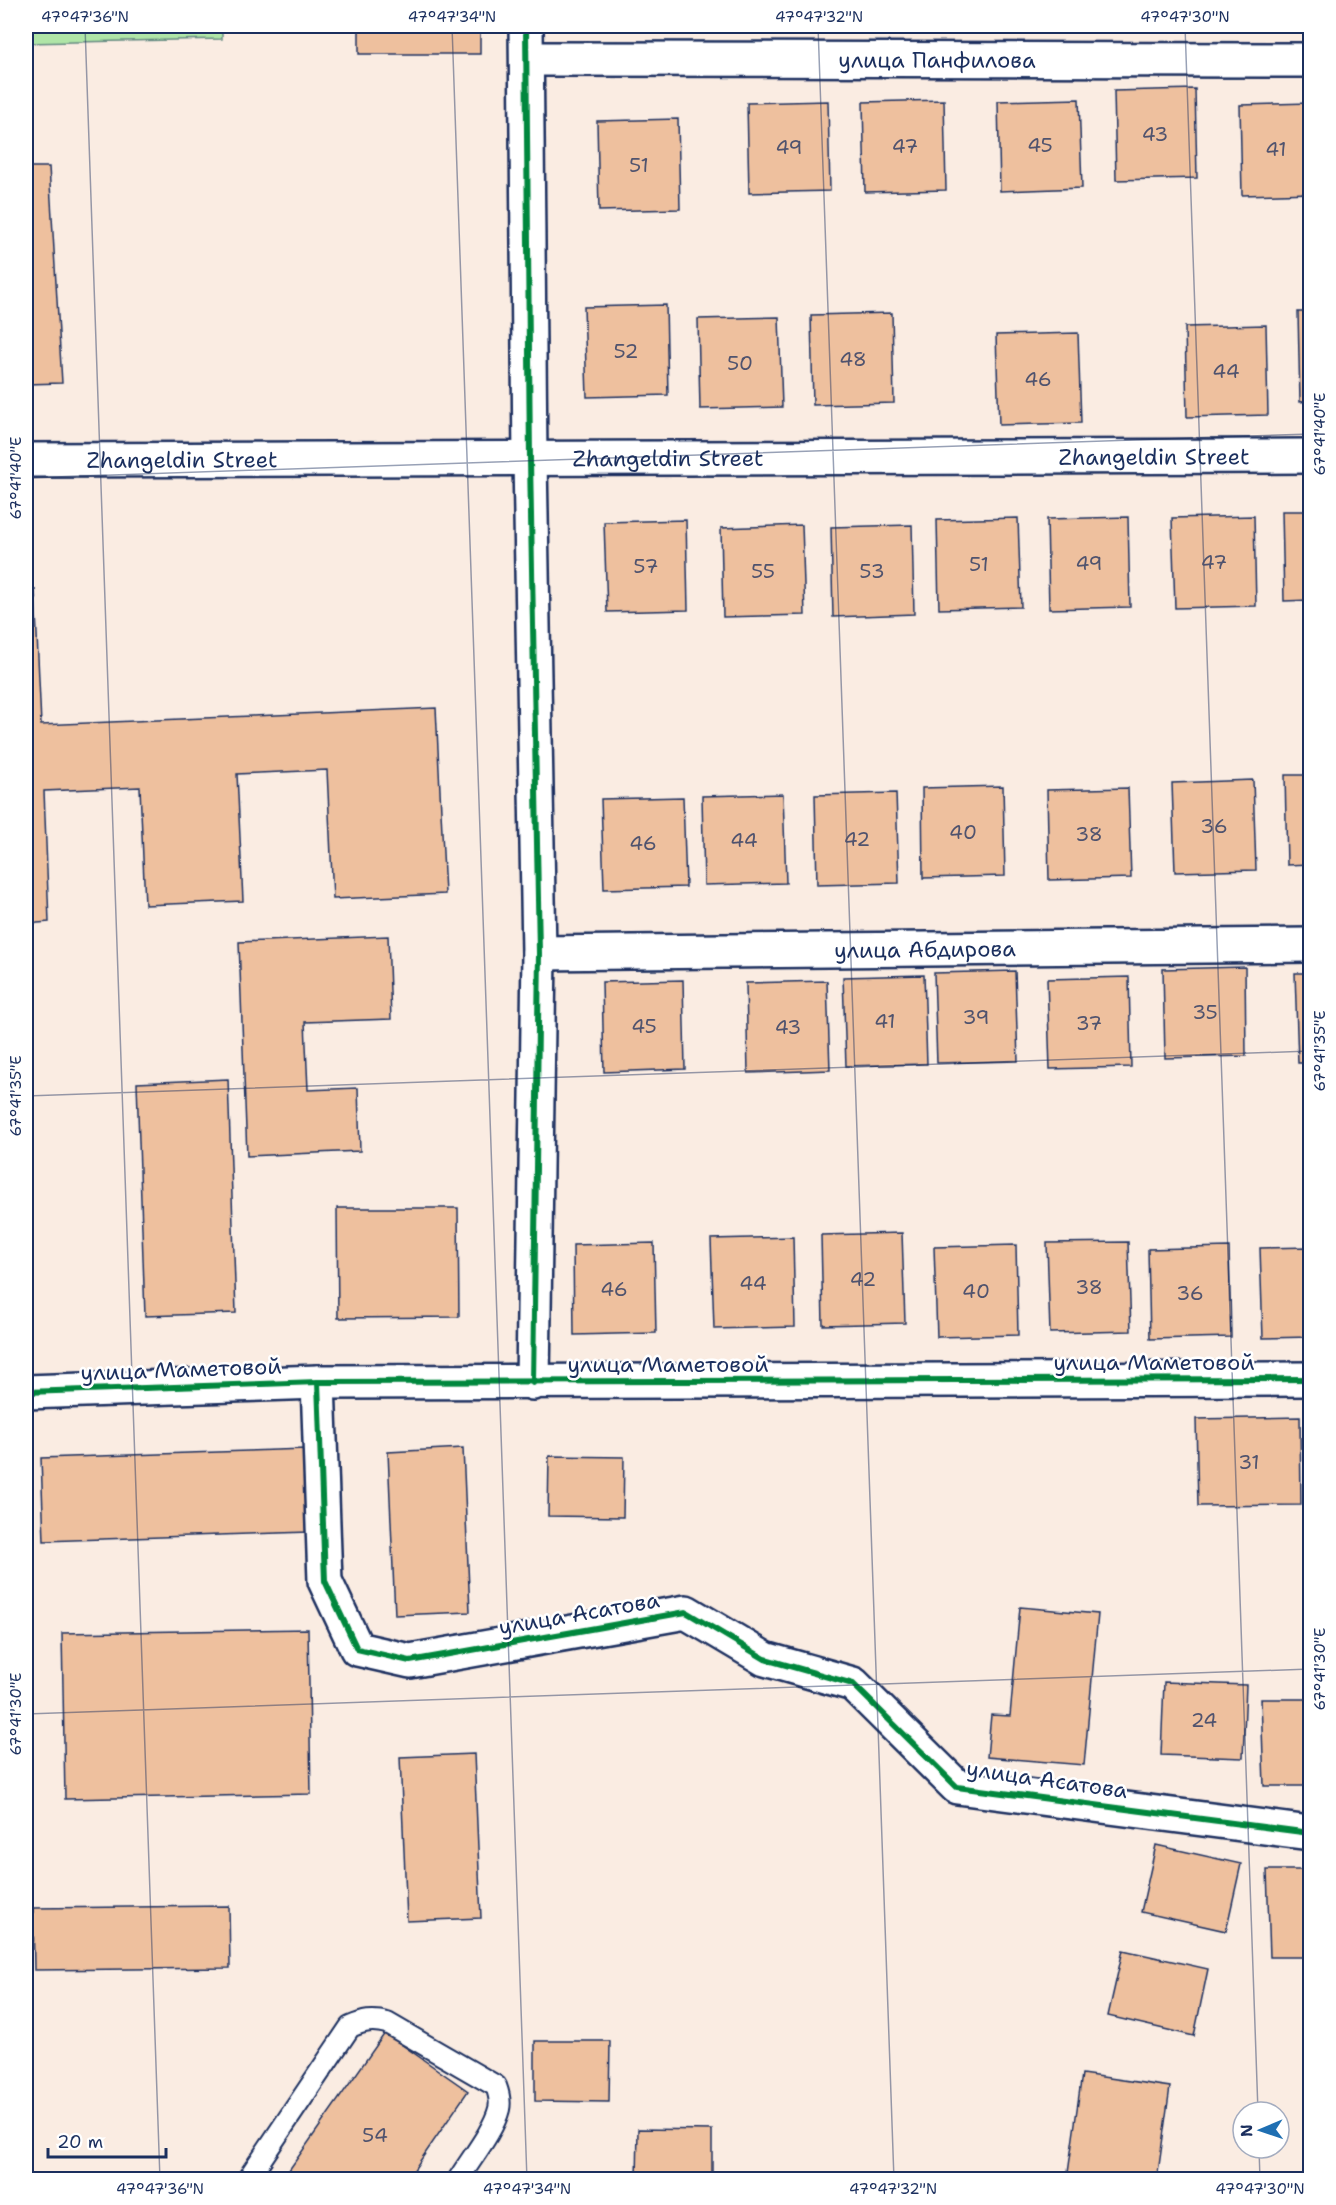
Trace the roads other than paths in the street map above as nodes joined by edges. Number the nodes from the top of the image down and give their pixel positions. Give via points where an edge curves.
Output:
1 (526, 26) edge
2 (527, 59) junction
3 (1311, 60) edge
4 (1311, 456) edge
5 (26, 460) edge
6 (530, 460) junction
7 (1311, 945) edge
8 (539, 952) junction
9 (1311, 1379) edge
10 (318, 1382) junction
11 (533, 1383) junction
12 (26, 1392) edge
13 (1311, 1833) edge
14 (247, 2180) edge
15 (459, 2180) edge

1 - 2 street
2 - 3 street, улица Панфилова
2 - 6 street
4 - 6 street, Zhangeldin Street
5 - 6 street, Zhangeldin Street
6 - 8 street
7 - 8 street, улица Абдирова
8 - 11 street
9 - 11 street, улица Маметовой
10 - 11 street, улица Маметовой
10 - 12 street, улица Маметовой
10 - 13 street, улица Асатова via 325,1581 357,1649 410,1661 686,1612 765,1659 853,1684 957,1787
14 - 15 lane via 351,2027 376,2020 496,2086 499,2109

